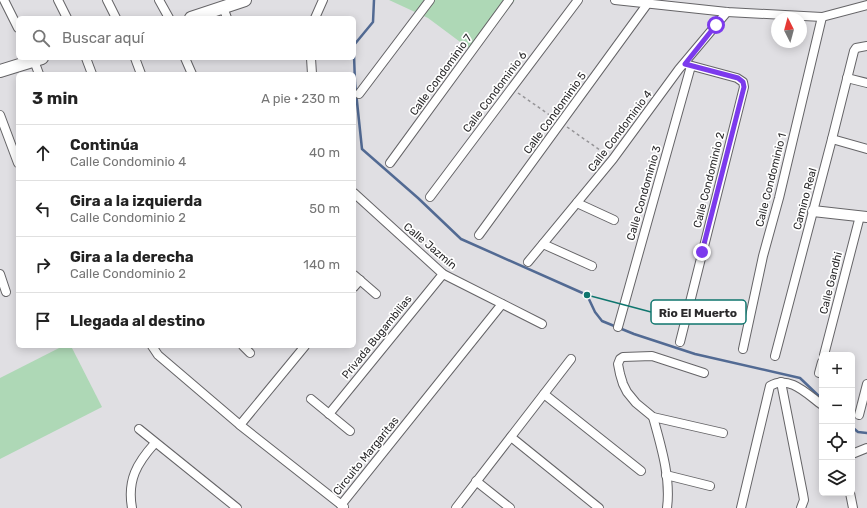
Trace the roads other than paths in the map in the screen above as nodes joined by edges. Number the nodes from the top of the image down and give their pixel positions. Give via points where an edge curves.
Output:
1 (4, 0) edge
2 (58, 0) edge
3 (107, 0) edge
4 (160, 0) edge
5 (245, 0) edge
6 (323, 0) edge
7 (430, 0) edge
8 (509, 0) edge
9 (578, 0) edge
10 (615, 0) edge
11 (648, 3) junction
12 (867, 5) edge
13 (727, 12) junction
14 (225, 13) edge
15 (66, 16) edge
16 (115, 16) edge
17 (167, 16) edge
18 (204, 16) edge
19 (316, 16) edge
20 (822, 17) junction
21 (16, 24) edge
22 (867, 46) edge
23 (33, 60) edge
24 (36, 60) edge
25 (87, 60) edge
26 (136, 60) edge
27 (186, 60) edge
28 (311, 60) edge
29 (688, 65) junction
30 (0, 70) edge
31 (39, 72) edge
32 (91, 72) edge
33 (140, 72) edge
34 (191, 72) edge
35 (312, 72) edge
36 (847, 78) junction
37 (867, 83) edge
38 (359, 94) dead end
39 (0, 115) edge
40 (832, 139) junction
41 (867, 149) edge
42 (16, 158) edge
43 (390, 163) dead end
44 (356, 195) edge
45 (430, 197) dead end
46 (577, 203) junction
47 (813, 211) junction
48 (863, 217) edge
49 (614, 220) dead end
50 (479, 235) dead end
51 (543, 244) junction
52 (528, 262) dead end
53 (592, 266) dead end
54 (0, 274) edge
55 (443, 274) junction
56 (357, 277) edge
57 (6, 292) dead end
58 (376, 294) dead end
59 (502, 304) junction
60 (542, 324) dead end
61 (618, 327) dead end
62 (680, 342) dead end
63 (153, 348) edge
64 (245, 348) edge
65 (303, 348) edge
66 (743, 349) dead end
67 (250, 352) dead end
68 (825, 352) edge
69 (775, 356) dead end
70 (571, 359) dead end
71 (704, 373) dead end
72 (781, 382) junction
73 (867, 384) edge
74 (544, 394) junction
75 (312, 400) dead end
76 (819, 403) edge
77 (329, 414) junction
78 (859, 415) dead end
79 (653, 417) junction
80 (240, 425) junction
81 (139, 429) dead end
82 (350, 431) dead end
83 (723, 433) dead end
84 (511, 437) junction
85 (155, 443) junction
86 (867, 448) edge
87 (855, 453) edge
88 (642, 471) dead end
89 (666, 475) junction
90 (476, 481) junction
91 (710, 486) dead end
92 (851, 496) edge
93 (343, 506) edge
94 (132, 508) edge
95 (237, 508) edge
96 (456, 508) edge
97 (510, 508) edge
98 (599, 508) edge
99 (667, 508) edge
100 (740, 508) edge
101 (801, 508) edge
102 (853, 508) edge

1 - 21 street
2 - 15 street
3 - 16 street
4 - 17 street
5 - 14 main road
6 - 19 street
7 - 38 street
8 - 43 street, Calle Condominio 7
9 - 45 street, Calle Condominio 6
10 - 11 street
11 - 13 street
11 - 50 street, Calle Condominio 5
12 - 20 street
13 - 20 street
13 - 29 street, Calle Condominio 4
14 - 18 main road
20 - 66 street, Calle Condominio 1 via 763,256
22 - 36 street, Camino Real via 856,48 854,51
23 - 30 main road
24 - 31 street
25 - 32 street
26 - 33 street
27 - 34 street
28 - 35 street
29 - 46 street, Calle Condominio 4 via 679,69 613,160
29 - 61 street, Calle Condominio 3
29 - 62 street, Calle Condominio 2 via 738,78 744,87
36 - 37 street
36 - 40 street, Camino Real
39 - 42 street
40 - 41 street
40 - 47 street, Camino Real
44 - 55 street, Calle Jazmín
46 - 49 street
46 - 51 street, Calle Condominio 4
47 - 48 street
47 - 69 street, Camino Real
48 - 68 street, Calle Gandhi
51 - 52 street, Calle Condominio 4
51 - 53 street
54 - 57 street
55 - 59 street, Calle Jazmín
55 - 77 street, Privada Bugambilias
56 - 58 street
59 - 60 street, Calle Jazmín
59 - 93 street, Circuito Margaritas
63 - 80 street, Circuito Margaritas via 158,355
64 - 67 street
65 - 80 street
70 - 74 street
71 - 79 street via 652,356 620,359 620,374 627,392
72 - 76 street via 797,386
72 - 100 street via 770,386
72 - 101 street via 804,500
73 - 78 street
74 - 84 street
74 - 88 street
75 - 77 street
77 - 82 street
79 - 83 street
79 - 89 street via 662,447
80 - 93 street, Circuito Margaritas
81 - 85 street
84 - 90 street
84 - 98 street
85 - 94 street via 135,470 130,496
85 - 95 street
86 - 87 street
89 - 91 street
89 - 99 street
90 - 96 street
90 - 97 street
92 - 102 street

